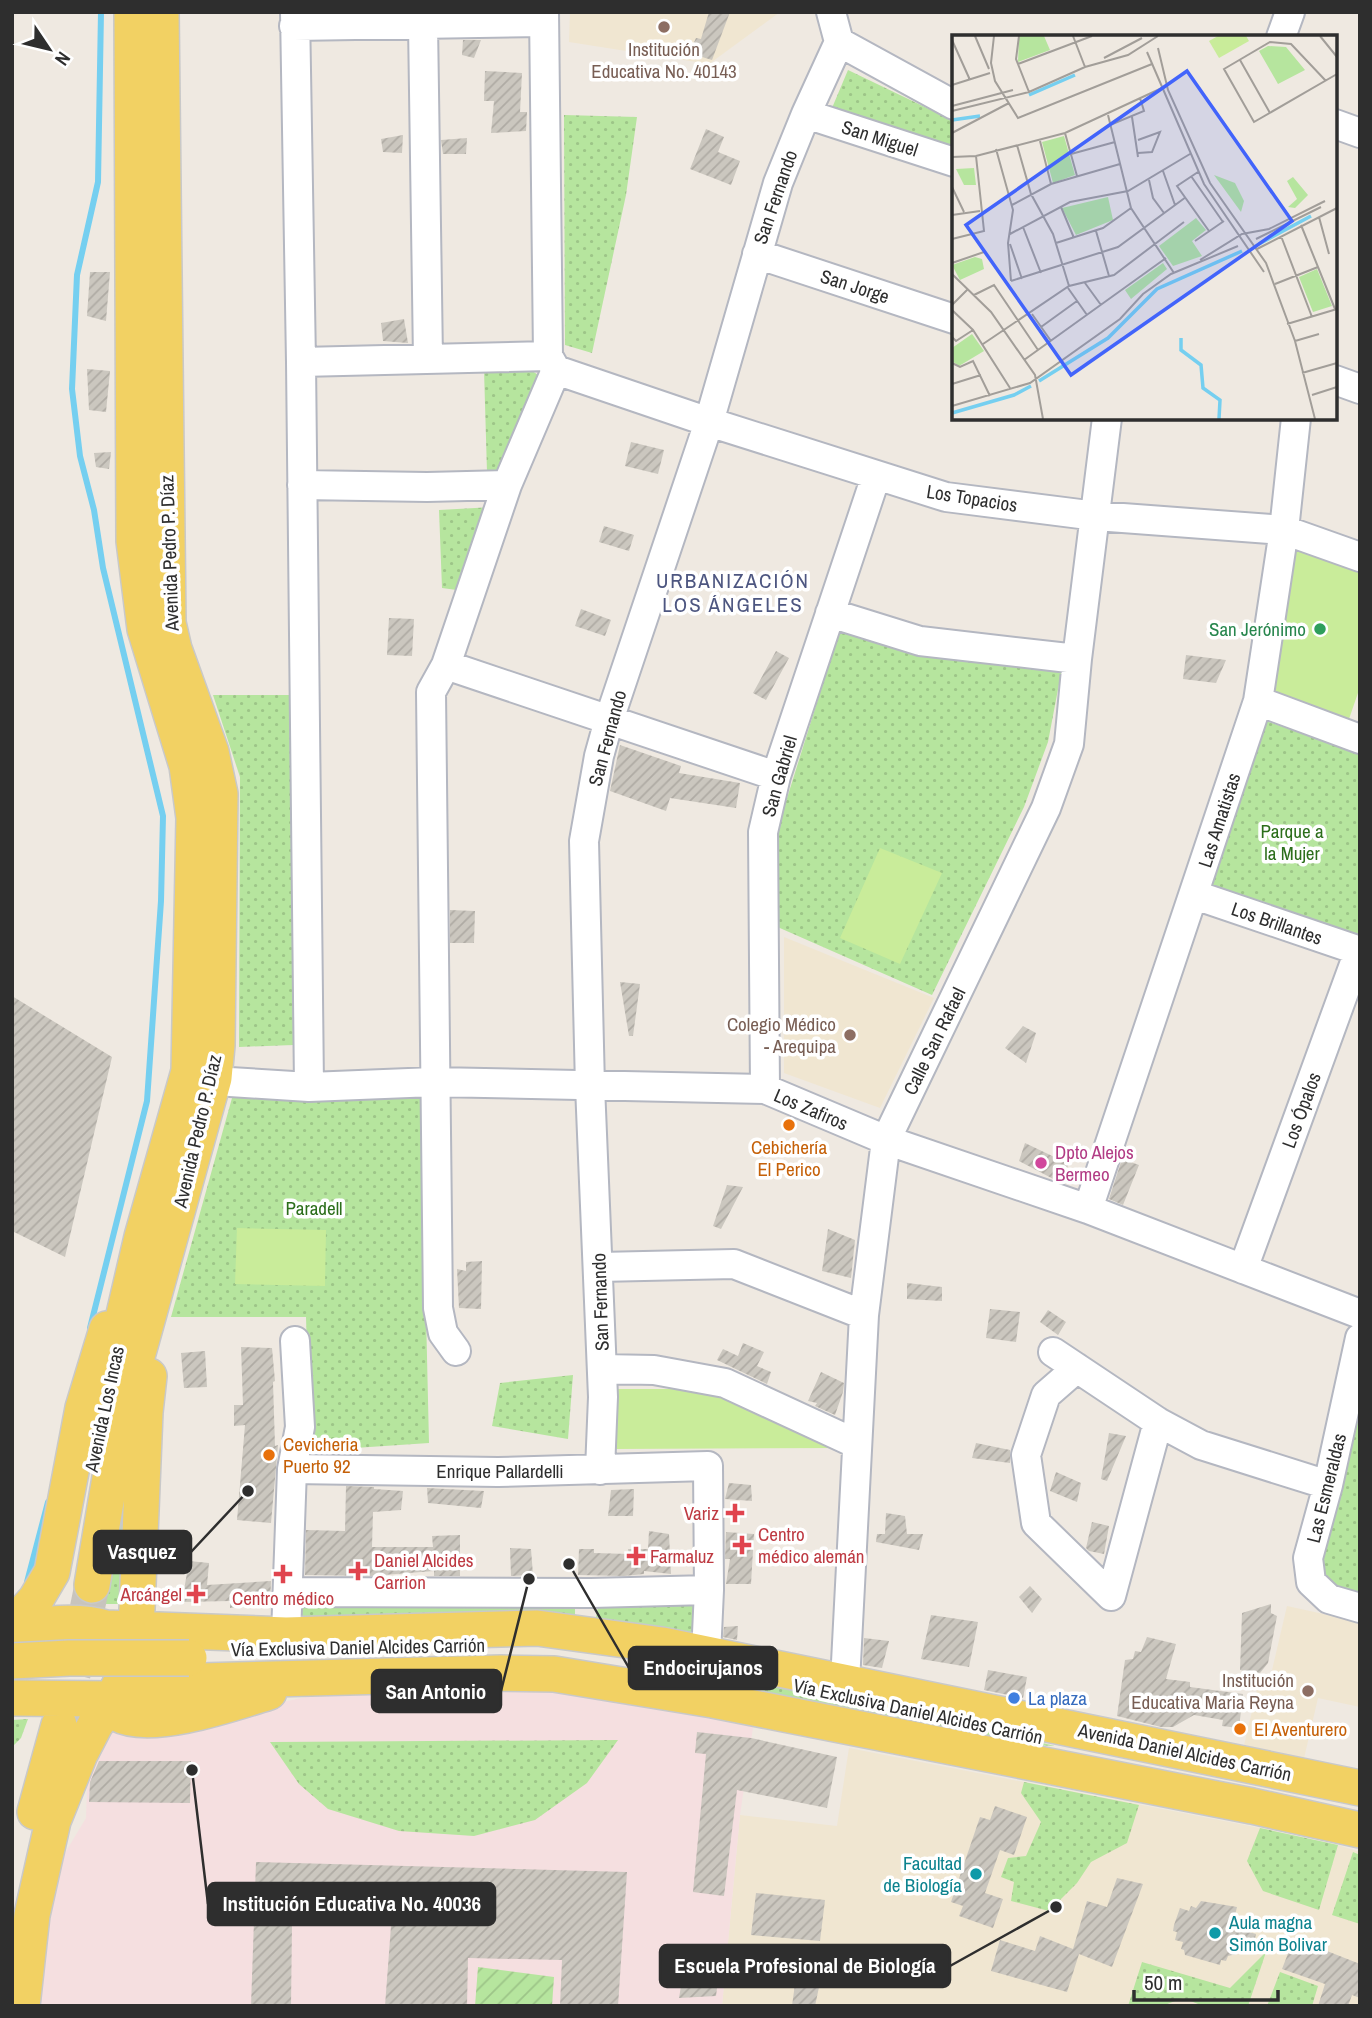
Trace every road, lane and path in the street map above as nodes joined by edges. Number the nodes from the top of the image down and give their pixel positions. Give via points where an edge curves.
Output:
1 (132, 12) edge
2 (162, 12) edge
3 (831, 12) edge
4 (1290, 12) edge
5 (544, 17) edge
6 (295, 19) edge
7 (423, 24) junction
8 (1282, 35) edge
9 (839, 42) junction
10 (952, 104) edge
11 (806, 114) junction
12 (1337, 125) edge
13 (1360, 134) edge
14 (952, 161) edge
15 (757, 254) junction
16 (952, 318) edge
17 (428, 359) junction
18 (301, 362) junction
19 (552, 363) junction
20 (1337, 381) edge
21 (1360, 389) edge
22 (1107, 420) edge
23 (1296, 420) edge
24 (709, 422) junction
25 (876, 477) junction
26 (302, 485) junction
27 (507, 485) junction
28 (1096, 516) junction
29 (1284, 530) junction
30 (151, 551) junction
31 (1360, 558) edge
32 (830, 613) junction
33 (1077, 659) junction
34 (446, 665) junction
35 (1258, 701) junction
36 (609, 720) junction
37 (1360, 739) edge
38 (776, 776) junction
39 (1195, 895) junction
40 (1360, 951) edge
41 (201, 1074) junction
42 (435, 1082) junction
43 (590, 1086) junction
44 (309, 1087) junction
45 (765, 1089) junction
46 (886, 1140) junction
47 (1088, 1209) junction
48 (142, 1237) junction
49 (599, 1267) junction
50 (1243, 1269) junction
51 (157, 1289) junction
52 (1360, 1314) edge
53 (864, 1315) junction
54 (1360, 1338) edge
55 (295, 1341) dead end
56 (456, 1351) dead end
57 (1053, 1352) dead end
58 (1077, 1368) junction
59 (602, 1369) junction
60 (1158, 1422) junction
61 (857, 1444) junction
62 (292, 1469) junction
63 (600, 1470) junction
64 (1328, 1485) junction
65 (141, 1516) junction
66 (709, 1590) junction
67 (289, 1592) junction
68 (1360, 1608) edge
69 (12, 1628) edge
70 (286, 1635) junction
71 (125, 1637) junction
72 (186, 1645) junction
73 (12, 1651) edge
74 (706, 1655) junction
75 (12, 1661) edge
76 (845, 1682) junction
77 (113, 1699) junction
78 (28, 1708) edge
79 (1360, 1788) edge
80 (1360, 1802) edge
81 (1360, 1813) edge
82 (12, 1817) edge
83 (1360, 1830) edge
84 (12, 1926) edge
85 (22, 2006) edge

1 - 30 main road, Avenida Pedro P. Díaz
2 - 30 main road, Avenida Pedro P. Díaz
3 - 9 street
4 - 8 street
5 - 7 street
5 - 19 street
6 - 7 street
6 - 18 street
7 - 17 street
9 - 10 street
9 - 11 street, San Fernando
11 - 14 street, San Miguel
11 - 15 street, San Fernando via 778,183
12 - 13 street
15 - 16 street, San Jorge
15 - 24 street, San Fernando
17 - 18 street
17 - 19 street
18 - 26 street
19 - 24 street, Los Topacios
19 - 27 street
20 - 21 street
22 - 28 street, Calle San Rafael
23 - 29 street, Las Amatistas
24 - 25 street, Los Topacios
24 - 36 street, San Fernando
25 - 28 street, Los Topacios via 946,498
25 - 32 street, San Gabriel
26 - 27 street
26 - 44 street
27 - 34 street
28 - 29 street, Los Topacios
28 - 33 street, Calle San Rafael
29 - 31 street, Los Topacios
29 - 35 street, Las Amatistas
30 - 41 main road, Avenida Pedro P. Díaz via 145,629 187,766 194,818
32 - 33 street via 920,641
32 - 38 street, San Gabriel
33 - 46 street, Calle San Rafael via 1069,744 1046,808
34 - 36 street
34 - 42 street via 430,692
35 - 37 street
35 - 39 street, Las Amatistas
36 - 38 street
36 - 43 street, San Fernando via 584,841
38 - 45 street, San Gabriel via 763,832
39 - 40 street, Los Brillantes
39 - 47 street, Las Amatistas
40 - 50 street, Los Ópalos
41 - 44 street, Los Zafiros via 230,1082
41 - 48 main road, Avenida Pedro P. Díaz
41 - 51 main road, Avenida Pedro P. Díaz
42 - 43 street, Los Zafiros
42 - 44 street, Los Zafiros
42 - 56 street via 438,1308 443,1333
43 - 45 street, Los Zafiros
43 - 49 street, San Fernando
45 - 46 street, Los Zafiros
46 - 47 street, Los Zafiros
46 - 53 street, Calle San Rafael
47 - 50 street, Los Zafiros
48 - 51 main road, Avenida Los Incas via 98,1422 82,1583 120,1418
48 - 69 main road via 110,1319 83,1408 52,1572
49 - 53 street via 734,1264
49 - 59 street, San Fernando
50 - 52 street, Los Zafiros
51 - 65 main road
53 - 61 street, Calle San Rafael
54 - 64 street, Las Esmeraldas
55 - 62 street via 300,1427
57 - 58 street
58 - 60 street
58 - 60 street via 1046,1395 1026,1455 1036,1523 1111,1596
59 - 61 street via 654,1370 725,1383
59 - 63 street, San Fernando
60 - 64 street via 1201,1445
61 - 76 street, Calle San Rafael
62 - 63 street, Enrique Pallardelli
62 - 67 street
63 - 66 street, Enrique Pallardelli via 708,1466
64 - 68 street, Las Esmeraldas via 1308,1558 1311,1582 1329,1599
65 - 71 main road
65 - 72 main road via 147,1592 155,1611
66 - 67 street
66 - 74 street
67 - 70 street
69 - 71 main road, Avenida Daniel Alcides Carrión via 95,1624
70 - 72 main road, Avenida Daniel Alcides Carrión
70 - 74 main road, Avenida Daniel Alcides Carrión via 537,1628
71 - 72 main road, Avenida Daniel Alcides Carrión
71 - 77 main road
72 - 73 main road, Vía Exclusiva Daniel Alcides Carrión
72 - 75 main road, Vía Exclusiva Daniel Alcides Carrión, bridge
72 - 80 main road, Vía Exclusiva Daniel Alcides Carrión via 547,1643 607,1648
72 - 81 main road, Vía Exclusiva Daniel Alcides Carrión via 584,1665
74 - 76 main road, Avenida Daniel Alcides Carrión
76 - 79 main road, Avenida Daniel Alcides Carrión
77 - 78 main road, Avenida Daniel Alcides Carrión
77 - 83 main road, Avenida Daniel Alcides Carrión via 201,1681 501,1673 583,1678
77 - 85 main road via 85,1743 53,1821 32,1915
78 - 82 main road
78 - 84 main road via 32,1823

